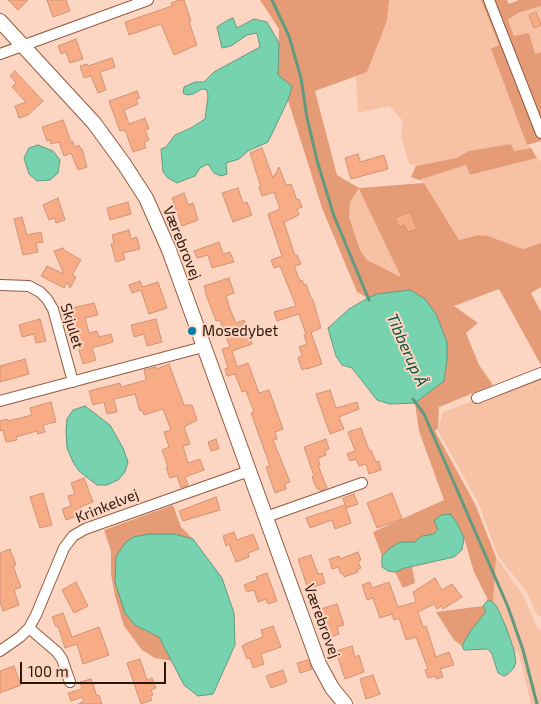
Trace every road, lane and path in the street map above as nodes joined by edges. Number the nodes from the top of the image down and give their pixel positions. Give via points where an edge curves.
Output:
1 (148, 0) edge
2 (489, 0) edge
3 (0, 21) edge
4 (23, 46) junction
5 (0, 54) edge
6 (541, 133) edge
7 (0, 285) edge
8 (203, 347) junction
9 (541, 373) edge
10 (73, 382) junction
11 (477, 398) dead end
12 (0, 401) edge
13 (249, 471) junction
14 (362, 483) dead end
15 (266, 517) junction
16 (29, 628) junction
17 (0, 651) edge
18 (70, 682) dead end
19 (345, 704) edge

1 - 4 street
2 - 6 street
3 - 4 street, Værebrovej
4 - 5 street
4 - 8 street, Værebrovej via 106,138 146,198 169,250
7 - 10 street, Skjulet via 29,286 47,299
8 - 10 street
8 - 13 street, Værebrovej
9 - 11 street
10 - 12 street
13 - 15 street, Værebrovej
13 - 16 street, Krinkelvej via 73,536 64,548
14 - 15 street
15 - 19 street, Værebrovej via 319,664
16 - 17 street, Krinkelvej
16 - 18 street via 57,652

